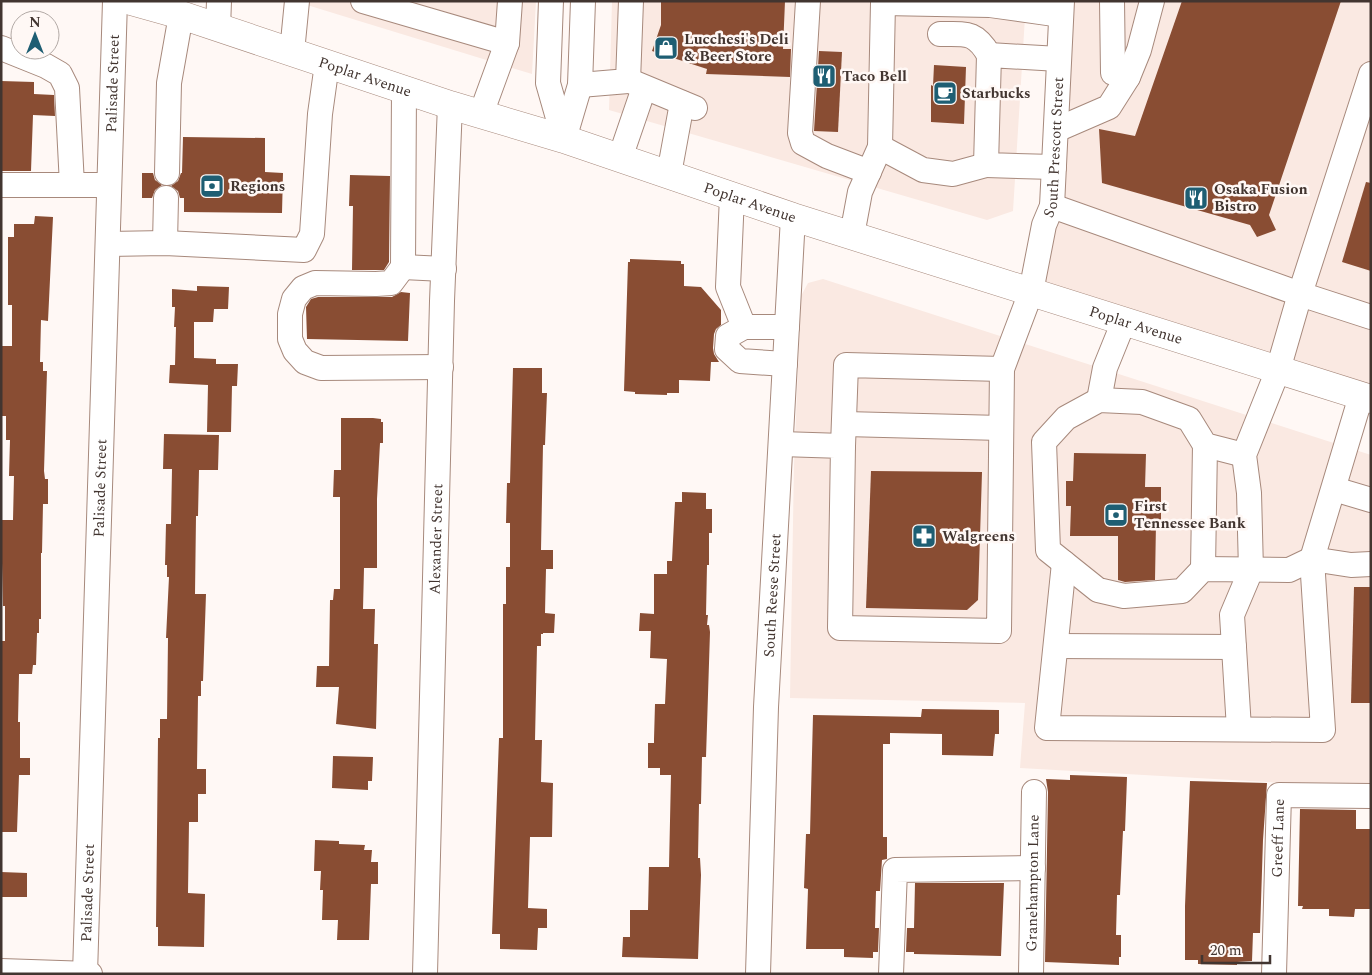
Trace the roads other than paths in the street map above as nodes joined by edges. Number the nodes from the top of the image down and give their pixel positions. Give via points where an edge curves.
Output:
1 (115, 1) edge
2 (219, 1) edge
3 (297, 1) edge
4 (363, 1) edge
5 (510, 1) edge
6 (551, 1) edge
7 (583, 1) edge
8 (808, 1) edge
9 (1112, 1) edge
10 (1152, 1) edge
11 (141, 2) edge
12 (624, 2) edge
13 (1004, 4) edge
14 (1062, 8) edge
15 (181, 15) junction
16 (218, 28) junction
17 (940, 34) dead end
18 (507, 43) junction
19 (1, 48) edge
20 (292, 52) junction
21 (989, 55) junction
22 (1059, 59) junction
23 (327, 64) junction
24 (1371, 74) edge
25 (1128, 77) junction
26 (636, 84) junction
27 (580, 85) junction
28 (404, 89) junction
29 (450, 105) junction
30 (481, 114) junction
31 (1056, 130) junction
32 (564, 138) junction
33 (880, 147) junction
34 (620, 158) junction
35 (986, 165) junction
36 (1054, 167) junction
37 (868, 172) junction
38 (167, 173) dead end
39 (669, 174) junction
40 (1, 184) edge
41 (72, 185) junction
42 (108, 185) junction
43 (732, 196) junction
44 (166, 198) dead end
45 (1052, 206) junction
46 (794, 216) junction
47 (852, 235) junction
48 (165, 243) junction
49 (108, 244) junction
50 (403, 267) junction
51 (444, 270) junction
52 (1031, 292) junction
53 (1300, 294) junction
54 (1371, 317) edge
55 (1124, 321) junction
56 (744, 327) junction
57 (787, 327) junction
58 (785, 364) junction
59 (441, 367) junction
60 (1002, 369) junction
61 (1278, 370) junction
62 (1366, 398) edge
63 (1099, 400) junction
64 (1001, 428) junction
65 (844, 435) junction
66 (781, 444) junction
67 (1204, 445) junction
68 (1244, 455) junction
69 (1334, 489) junction
70 (1371, 500) edge
71 (1312, 559) junction
72 (1064, 563) junction
73 (1371, 564) edge
74 (1203, 569) junction
75 (1251, 570) junction
76 (1056, 646) junction
77 (1234, 647) junction
78 (1239, 729) junction
79 (1034, 792) dead end
80 (1371, 796) edge
81 (1033, 868) junction
82 (1, 971) edge
83 (85, 974) edge
84 (90, 974) edge
85 (425, 974) edge
86 (758, 974) edge
87 (891, 974) edge
88 (1031, 974) edge
89 (1274, 974) edge

1 - 42 street, Palisade Street
2 - 16 street
3 - 20 street
4 - 18 street
5 - 18 street
6 - 32 street via 548,83
7 - 27 street
8 - 37 street via 800,133 803,143 826,156
9 - 25 street via 1113,73
10 - 25 street
11 - 15 main road, Poplar Avenue
12 - 26 street
13 - 14 street
13 - 33 street via 883,3
14 - 22 street, South Prescott Street
15 - 16 main road, Poplar Avenue
15 - 38 street via 169,83
16 - 20 main road, Poplar Avenue
17 - 21 street via 970,34 983,44
18 - 30 street
19 - 41 street via 60,74 67,88
20 - 23 main road, Poplar Avenue
21 - 22 street
21 - 35 street
22 - 31 street, South Prescott Street
23 - 28 main road, Poplar Avenue
23 - 48 street via 320,114 312,234 304,250
24 - 53 street
25 - 31 street via 1109,107
26 - 27 street
26 - 34 street
26 - 39 street via 689,105
27 - 32 street
28 - 29 main road, Poplar Avenue
28 - 50 street
29 - 30 main road, Poplar Avenue
29 - 51 street, Alexander Street
30 - 32 main road, Poplar Avenue
31 - 36 street, South Prescott Street
32 - 34 main road, Poplar Avenue
33 - 35 street via 923,170 953,174
33 - 37 street
34 - 39 main road, Poplar Avenue
35 - 36 street
36 - 45 street, South Prescott Street
37 - 47 street via 860,192
39 - 43 main road, Poplar Avenue
40 - 41 street
41 - 42 street
42 - 49 street, Palisade Street
43 - 46 main road, Poplar Avenue
43 - 56 street via 728,287
44 - 48 street
45 - 52 street, South Prescott Street via 1044,226
45 - 53 street
46 - 47 main road, Poplar Avenue
46 - 57 street, South Reese Street
47 - 52 main road, Poplar Avenue
48 - 49 street
49 - 83 street, Palisade Street
50 - 51 street
50 - 59 street via 391,282 315,282 303,288 294,299 290,314 290,338 295,351 305,362 321,368
51 - 59 street, Alexander Street
52 - 55 main road, Poplar Avenue
52 - 60 street, South Prescott Street
53 - 54 street
53 - 61 street
55 - 61 main road, Poplar Avenue
55 - 63 street via 1106,368
56 - 57 street
56 - 58 street via 728,336 727,349 740,360
57 - 58 street, South Reese Street
58 - 66 street, South Reese Street
59 - 85 street, Alexander Street
60 - 64 street, South Prescott Street
60 - 65 street via 846,365
61 - 62 main road, Poplar Avenue
61 - 68 street
62 - 69 street
63 - 67 street via 1142,402 1189,419
63 - 72 street via 1066,418 1044,442 1048,550
64 - 65 street
64 - 65 street, South Prescott Street via 999,631 840,628
65 - 66 street
66 - 86 street, South Reese Street via 766,707
67 - 68 street
67 - 74 street
68 - 75 street via 1249,493
69 - 70 street
69 - 71 street
71 - 73 street via 1351,565
71 - 75 street via 1289,570
71 - 78 street via 1323,730
72 - 74 street via 1098,590 1124,596 1182,592
72 - 76 street
74 - 75 street
75 - 77 street via 1232,615
76 - 77 street
76 - 78 street via 1047,728
77 - 78 street
79 - 81 street, Granehampton Lane
80 - 89 street, Greeff Lane via 1279,795
81 - 87 street via 895,870
81 - 88 street, Granehampton Lane
82 - 83 street
83 - 84 street

